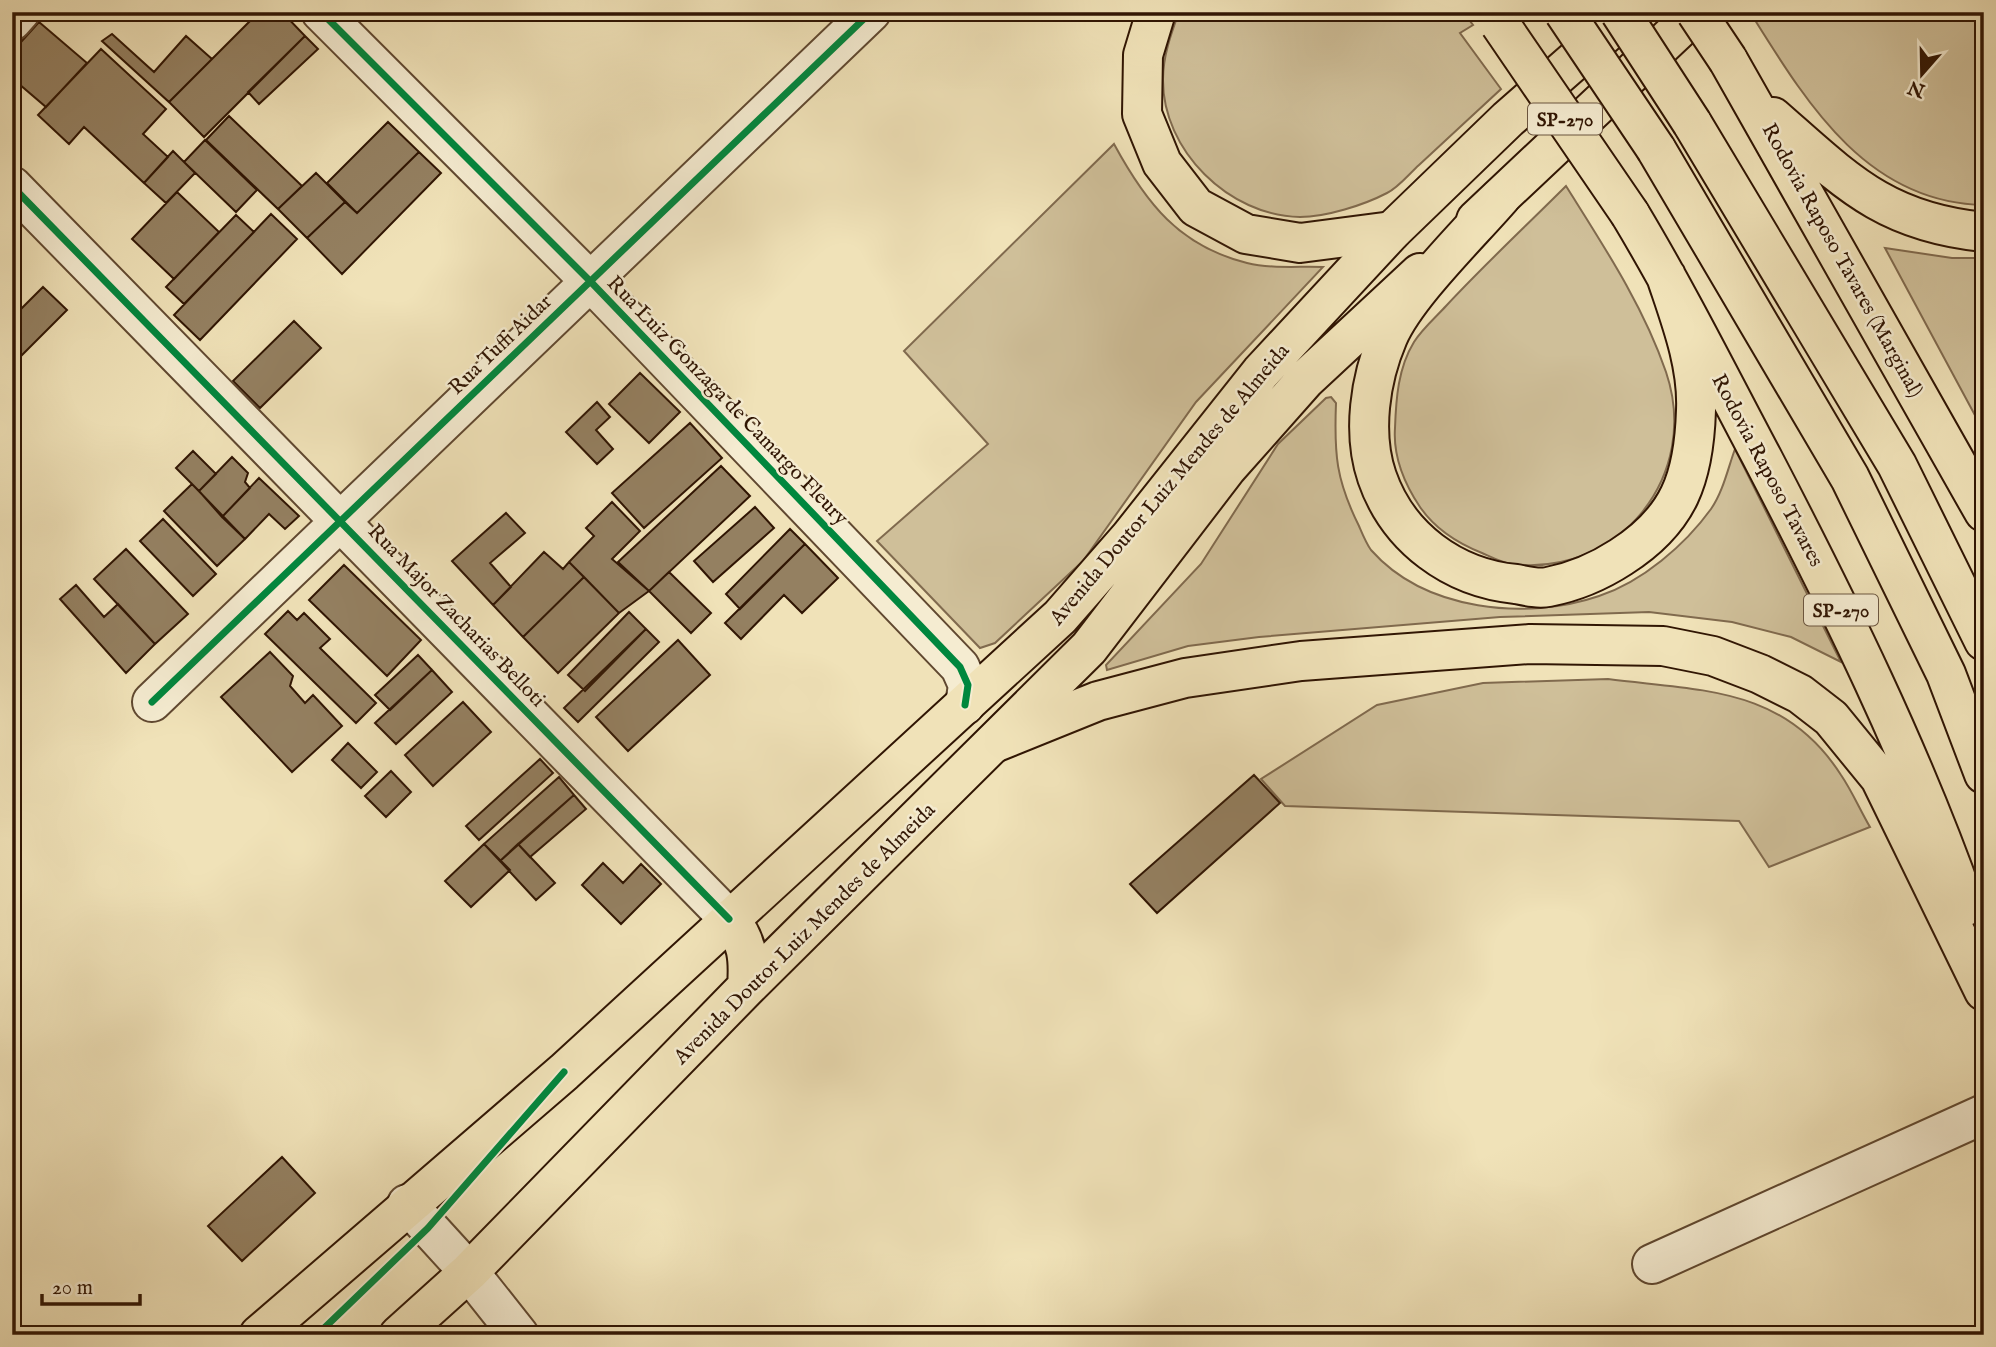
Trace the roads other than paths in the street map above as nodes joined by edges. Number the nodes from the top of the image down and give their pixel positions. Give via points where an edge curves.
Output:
1 (20, 12) edge
2 (321, 12) edge
3 (871, 12) edge
4 (1156, 12) edge
5 (1564, 12) edge
6 (1620, 12) edge
7 (1630, 12) edge
8 (1697, 12) edge
9 (1496, 18) edge
10 (12, 20) edge
11 (1753, 99) junction
12 (12, 186) edge
13 (1501, 197) junction
14 (1392, 231) junction
15 (1984, 232) edge
16 (1667, 276) junction
17 (590, 281) junction
18 (1984, 512) edge
19 (341, 522) junction
20 (1984, 641) edge
21 (152, 702) dead end
22 (965, 705) junction
23 (994, 743) junction
24 (1984, 774) edge
25 (729, 919) junction
26 (1984, 958) edge
27 (747, 987) junction
28 (1984, 991) edge
29 (1984, 1114) edge
30 (407, 1204) junction
31 (1652, 1264) dead end
32 (469, 1272) junction
33 (259, 1335) edge
34 (399, 1335) edge
35 (519, 1335) edge

1 - 10 street
2 - 17 street, Rua Luiz Gonzaga de Camargo Fleury
3 - 17 street, Rua Tuffi Aidar
4 - 14 main road via 1143,55 1142,114 1162,163 1196,207 1246,234 1300,243
5 - 24 main road, SP-270, bridge via 1656,149 1850,478 1946,674
6 - 20 main road, bridge via 1692,123 1897,465
7 - 14 main road, Avenida Doutor Luiz Mendes de Almeida via 1508,119
8 - 11 main road, Rodovia Raposo Tavares (Marginal), bridge
8 - 13 main road, Avenida Doutor Luiz Mendes de Almeida
9 - 16 main road, Rodovia Raposo Tavares / SP-270, bridge
11 - 15 main road via 1874,200 1914,219
11 - 18 main road, Rodovia Raposo Tavares (Marginal)
12 - 19 street, Rua Major Zacharias Belloti
13 - 16 main road via 1406,308 1389,336 1376,373 1368,421 1377,477 1402,526 1442,561 1493,582 1545,588 1596,573 1642,544 1662,525 1679,498 1690,467 1697,407 1687,340
13 - 23 main road, Avenida Doutor Luiz Mendes de Almeida via 1306,379 1227,468 1089,648
14 - 22 main road, Avenida Doutor Luiz Mendes de Almeida via 1262,372 1060,617
16 - 26 main road, Rodovia Raposo Tavares / SP-270 via 1837,602 1947,853
17 - 19 street, Rua Tuffi Aidar
17 - 22 street, Rua Luiz Gonzaga de Camargo Fleury via 960,667 968,685
19 - 21 street, Rua Tuffi Aidar
19 - 25 street, Rua Major Zacharias Belloti
22 - 25 main road, Avenida Doutor Luiz Mendes de Almeida
23 - 27 main road, Avenida Doutor Luiz Mendes de Almeida
23 - 28 main road via 1098,701 1185,678 1301,662 1530,643 1663,646 1713,656 1800,694 1831,718 1880,778
25 - 27 main road via 747,948
25 - 30 main road, Avenida Doutor Luiz Mendes de Almeida via 564,1072
27 - 32 main road, Avenida Doutor Luiz Mendes de Almeida
29 - 31 street
30 - 32 street
30 - 33 main road, Avenida Doutor Luiz Mendes de Almeida
32 - 34 main road, Avenida Doutor Luiz Mendes de Almeida
32 - 35 street

